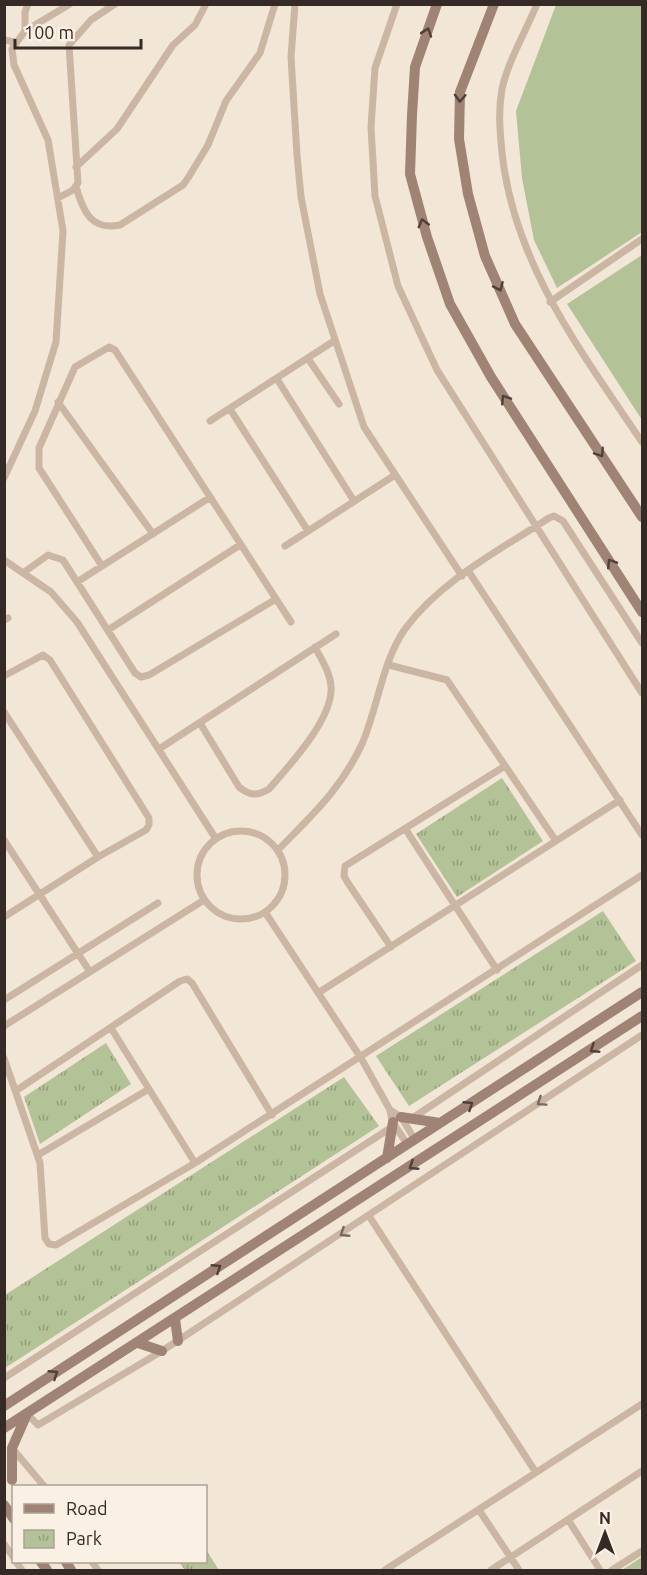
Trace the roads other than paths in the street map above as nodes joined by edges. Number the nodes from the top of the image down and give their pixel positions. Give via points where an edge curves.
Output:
1 (28, 4) edge
2 (70, 4) edge
3 (116, 4) edge
4 (206, 4) edge
5 (275, 4) edge
6 (295, 4) edge
7 (398, 4) edge
8 (437, 4) edge
9 (494, 4) edge
10 (537, 4) edge
11 (25, 31) junction
12 (4, 40) edge
13 (15, 42) junction
14 (76, 167) junction
15 (76, 187) junction
16 (58, 198) junction
17 (642, 240) edge
18 (550, 302) junction
19 (334, 341) junction
20 (309, 360) junction
21 (277, 380) junction
22 (58, 402) junction
23 (339, 404) dead end
24 (230, 409) junction
25 (210, 421) dead end
26 (642, 442) edge
27 (4, 458) edge
28 (12, 463) junction
29 (395, 475) junction
30 (4, 478) edge
31 (209, 498) junction
32 (354, 501) junction
33 (642, 517) edge
34 (536, 526) junction
35 (308, 531) junction
36 (153, 534) junction
37 (240, 545) junction
38 (285, 546) dead end
39 (4, 560) edge
40 (102, 566) junction
41 (23, 573) junction
42 (465, 574) junction
43 (77, 582) junction
44 (276, 599) junction
45 (642, 612) edge
46 (291, 622) dead end
47 (108, 630) junction
48 (336, 633) dead end
49 (642, 643) edge
50 (315, 647) junction
51 (389, 665) junction
52 (4, 676) edge
53 (642, 693) edge
54 (4, 712) edge
55 (200, 723) junction
56 (159, 749) junction
57 (505, 766) junction
58 (620, 800) junction
59 (406, 830) junction
60 (642, 835) edge
61 (216, 839) junction
62 (4, 840) edge
63 (556, 841) junction
64 (278, 850) junction
65 (98, 857) junction
66 (642, 875) edge
67 (40, 894) junction
68 (204, 900) junction
69 (158, 903) dead end
70 (455, 905) junction
71 (265, 912) junction
72 (4, 917) edge
73 (391, 947) junction
74 (79, 955) junction
75 (642, 964) edge
76 (497, 970) junction
77 (90, 972) junction
78 (642, 992) edge
79 (318, 993) junction
80 (4, 1000) edge
81 (642, 1016) edge
82 (4, 1026) edge
83 (111, 1028) junction
84 (642, 1035) edge
85 (4, 1058) edge
86 (361, 1058) junction
87 (149, 1089) junction
88 (17, 1090) junction
89 (272, 1115) junction
90 (414, 1118) junction
91 (395, 1122) junction
92 (440, 1123) junction
93 (411, 1142) junction
94 (38, 1155) junction
95 (387, 1158) junction
96 (195, 1163) junction
97 (369, 1216) junction
98 (175, 1319) junction
99 (178, 1341) junction
100 (138, 1342) junction
101 (162, 1351) junction
102 (4, 1378) edge
103 (642, 1404) edge
104 (4, 1406) edge
105 (27, 1414) junction
106 (4, 1428) edge
107 (12, 1448) junction
108 (4, 1469) edge
109 (535, 1471) junction
110 (642, 1471) edge
111 (14, 1483) edge
112 (43, 1485) edge
113 (479, 1510) junction
114 (569, 1521) junction
115 (642, 1551) edge
116 (511, 1558) junction
117 (385, 1570) edge
118 (491, 1570) edge
119 (519, 1570) edge
120 (600, 1570) edge
121 (612, 1570) edge

1 - 11 street
2 - 11 street
3 - 14 street via 91,20 69,45
4 - 14 street via 195,25 173,45 117,129
5 - 15 street via 260,53 226,101 208,146 183,185 112,227 85,214
6 - 19 street via 291,57 301,197 320,294
7 - 34 street via 375,68 371,127 375,196 395,274 437,370
45 -> 8 street via 491,377 450,304 427,237 410,174 412,115 415,67
9 -> 33 street via 460,92 459,139 468,194 485,256 515,324
10 - 18 street via 505,81 499,125 504,172 527,254
11 - 13 street
12 - 13 street
13 - 16 street via 14,65 48,140
14 - 15 street
15 - 16 street
16 - 28 street via 63,231 56,342 36,411
17 - 18 street
18 - 26 street
19 - 20 street
19 - 29 street via 364,427
20 - 21 street
20 - 23 street
21 - 24 street
21 - 32 street
22 - 31 street via 75,367 99,350 115,350
22 - 36 street
22 - 40 street via 39,448 39,468
24 - 25 street
24 - 35 street
27 - 28 street
28 - 30 street
29 - 32 street
29 - 42 street
31 - 36 street
31 - 37 street
32 - 35 street
34 - 42 street
34 - 49 street via 554,516 563,520
34 - 53 street
35 - 38 street
36 - 40 street
37 - 44 street
37 - 47 street
39 - 41 street
40 - 43 street
41 - 43 street via 48,555 56,555
41 - 56 street via 51,592 77,622
42 - 51 street via 432,600 406,628
42 - 58 street
43 - 47 street
44 - 46 street
44 - 47 street via 141,677
48 - 50 street
50 - 55 street
50 - 55 street via 330,677 330,698 310,742 270,789 249,795 239,788
51 - 57 street via 444,678
51 - 64 street via 362,744 337,789
52 - 65 street via 35,657 44,655 50,660 149,818 146,830
54 - 65 street
55 - 56 street
56 - 61 street
57 - 59 street
57 - 63 street
58 - 60 street
58 - 63 street
59 - 70 street
59 - 73 street via 348,861 344,871
61 - 64 street via 242,831 268,840
61 - 68 street via 206,848 197,874
62 - 67 street
63 - 70 street
64 - 71 street via 286,877 276,903
65 - 67 street
66 - 76 street
67 - 72 street
67 - 74 street
68 - 71 street via 226,916 239,919
68 - 77 street
69 - 74 street
70 - 73 street
70 - 76 street
71 - 79 street
73 - 79 street
74 - 77 street
74 - 80 street
75 - 90 street
76 - 86 street
77 - 82 street
92 -> 78 street
79 - 86 street
81 -> 98 street
83 - 87 street
83 - 88 street
83 - 89 street via 187,979
84 -> 97 street
85 - 88 street
86 - 89 street
86 - 91 street
87 - 94 street
87 - 96 street
88 - 94 street
89 - 96 street
90 - 91 street
90 - 92 street
91 - 93 street
91 - 95 street
91 - 102 street
92 - 93 street
93 - 95 street
94 - 96 street via 45,1238 56,1245
104 -> 95 street
97 -> 99 street
97 - 109 street
98 - 99 street
98 - 100 street
99 - 101 street
100 - 101 street
100 - 105 street
101 - 105 street via 38,1425
103 - 109 street
105 - 106 street
105 - 107 street
107 - 111 street
107 - 112 street
108 - 111 street
109 - 113 street
110 - 114 street
113 - 116 street
113 - 117 street
114 - 116 street
114 - 120 street
115 - 121 street
116 - 118 street
116 - 119 street

